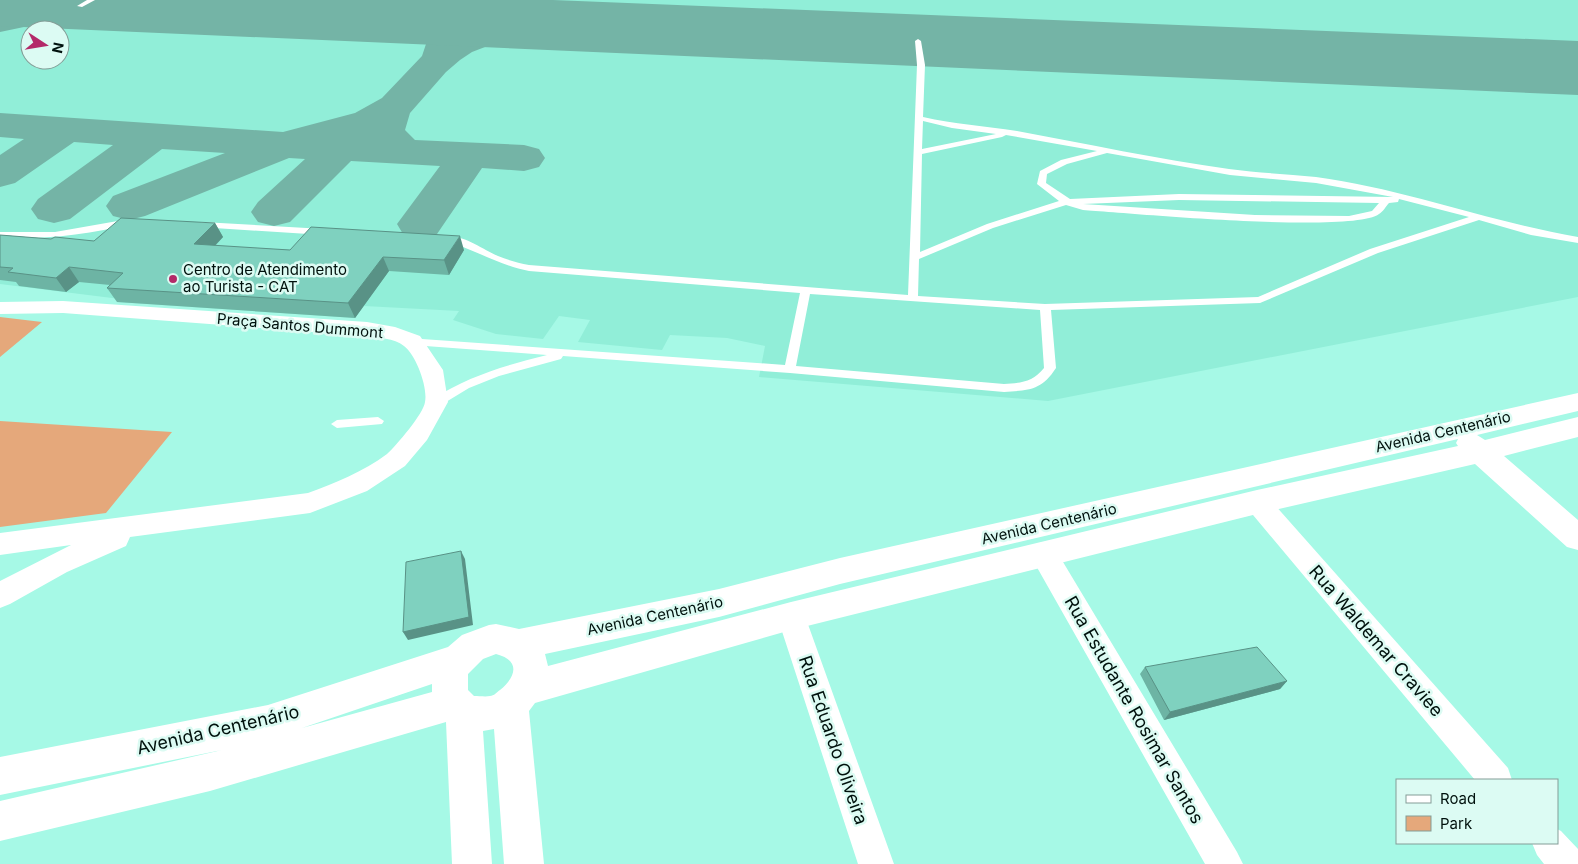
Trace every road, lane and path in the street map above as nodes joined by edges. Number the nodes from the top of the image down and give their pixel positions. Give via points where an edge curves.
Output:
1 (92, 0) edge
2 (80, 6) dead end
3 (918, 41) dead end
4 (919, 118) junction
5 (1012, 133) junction
6 (1108, 151) junction
7 (918, 152) junction
8 (1386, 200) junction
9 (1418, 200) junction
10 (1065, 202) junction
11 (1478, 216) junction
12 (142, 221) edge
13 (190, 224) edge
14 (338, 233) edge
15 (0, 235) edge
16 (436, 238) edge
17 (1578, 240) edge
18 (914, 258) junction
19 (806, 290) junction
20 (913, 299) junction
21 (1045, 307) junction
22 (0, 308) edge
23 (412, 341) junction
24 (566, 353) junction
25 (790, 369) junction
26 (437, 402) junction
27 (1578, 402) edge
28 (378, 421) dead end
29 (338, 424) dead end
30 (1578, 427) edge
31 (1454, 429) junction
32 (1480, 452) junction
33 (1257, 502) junction
34 (158, 523) junction
35 (1578, 538) edge
36 (0, 544) edge
37 (1044, 555) junction
38 (0, 596) edge
39 (791, 616) junction
40 (520, 644) junction
41 (460, 658) junction
42 (518, 697) junction
43 (460, 707) junction
44 (0, 776) edge
45 (1495, 779) edge
46 (0, 821) edge
47 (1550, 844) edge
48 (472, 864) edge
49 (524, 864) edge
50 (876, 864) edge
51 (1225, 864) edge
52 (1568, 864) edge

1 - 2 lane
3 - 4 lane
4 - 5 lane via 952,126
4 - 7 lane
5 - 6 lane
5 - 7 lane
6 - 9 lane via 1230,172 1316,180
6 - 10 lane via 1064,162 1043,173 1041,184
7 - 18 lane
8 - 9 lane
8 - 10 lane via 1179,197
8 - 10 lane via 1376,213 1349,219 1102,210
9 - 11 lane
10 - 18 lane via 990,226
11 - 17 lane via 1531,232
11 - 21 lane via 1374,251 1260,300
12 - 15 lane via 57,235
13 - 14 lane
16 - 19 lane via 468,243 494,258 529,268
18 - 20 lane
19 - 20 lane
19 - 25 lane
20 - 21 lane
21 - 25 lane via 1050,368 1042,379 1029,386 1004,388
22 - 23 street, Praça Santos Dummont via 63,307 367,329
23 - 24 lane
23 - 26 street via 432,370
24 - 25 lane
24 - 26 lane via 495,372
26 - 34 street via 419,434 396,460 358,484 310,503
27 - 31 main road, Avenida Centenário
28 - 29 lane
30 - 32 main road, Avenida Centenário
31 - 32 main road
31 - 40 main road, Avenida Centenário via 840,571 719,603
32 - 33 main road, Avenida Centenário
32 - 35 main road
33 - 37 main road, Avenida Centenário
33 - 45 street, Rua Waldemar Craviee
34 - 36 street
34 - 38 street via 86,550 24,580
37 - 39 main road, Avenida Centenário
37 - 51 street, Rua Estudante Rosimar Santos
39 - 42 main road, Avenida Centenário
39 - 50 street, Rua Eduardo Oliveira
40 - 41 main road via 496,639 483,642
40 - 42 main road via 532,663 531,676
41 - 43 main road via 449,682 450,694
41 - 44 main road, Avenida Centenário via 268,722
42 - 43 main road via 490,713 476,714
42 - 49 main road
43 - 46 main road via 210,772
43 - 48 main road
47 - 52 street

